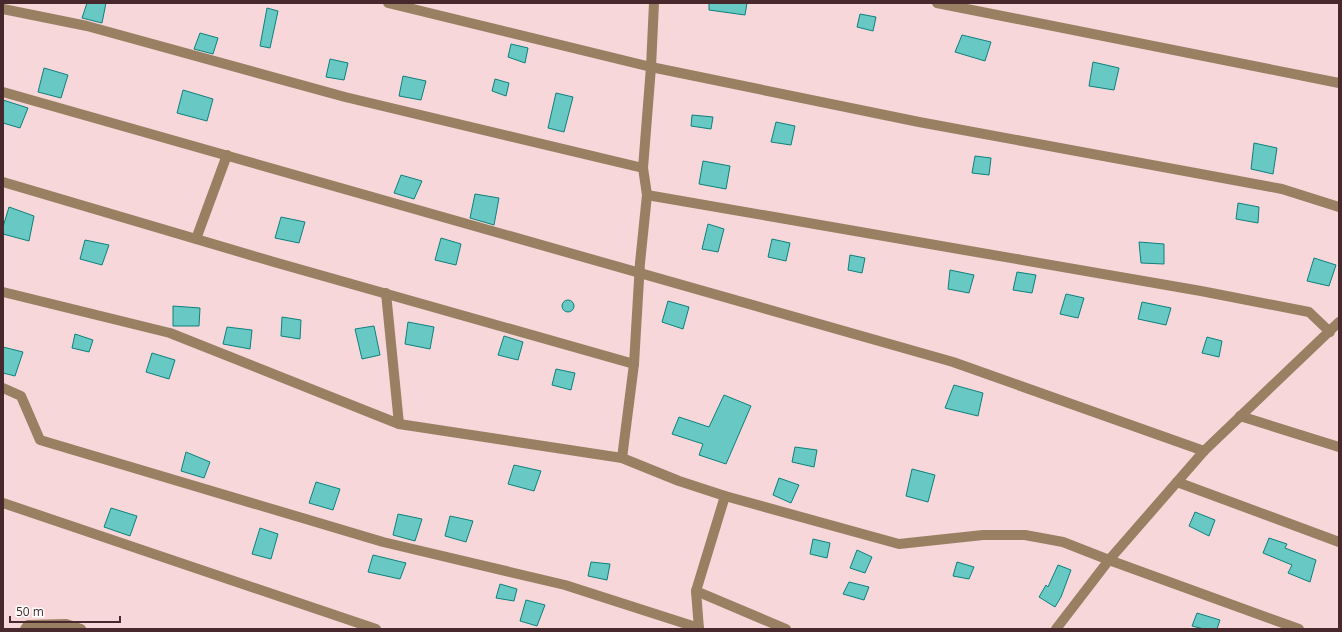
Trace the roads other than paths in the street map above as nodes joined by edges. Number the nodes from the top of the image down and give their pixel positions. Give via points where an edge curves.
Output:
1 (388, 3) edge
2 (654, 3) edge
3 (937, 3) edge
4 (3, 9) edge
5 (651, 67) junction
6 (1339, 83) edge
7 (3, 92) edge
8 (227, 155) junction
9 (643, 168) junction
10 (3, 182) edge
11 (647, 195) junction
12 (1339, 207) edge
13 (196, 238) junction
14 (640, 272) junction
15 (3, 292) edge
16 (386, 293) junction
17 (1339, 322) edge
18 (1330, 332) junction
19 (634, 364) junction
20 (3, 388) edge
21 (1240, 416) junction
22 (399, 424) junction
23 (1339, 447) edge
24 (1204, 451) junction
25 (622, 458) junction
26 (1177, 482) junction
27 (725, 496) junction
28 (3, 503) edge
29 (1339, 542) edge
30 (1109, 560) junction
31 (696, 591) junction
32 (699, 628) edge
33 (25, 629) edge
34 (81, 629) edge
35 (376, 629) edge
36 (786, 629) edge
37 (1056, 629) edge
38 (1299, 629) edge

1 - 5 street
2 - 5 street
3 - 6 street
4 - 9 street via 87,26 345,97
5 - 9 street
5 - 12 street via 919,122 1282,189
7 - 8 street
8 - 13 street
8 - 14 street
9 - 11 street
10 - 13 street
11 - 14 street
11 - 18 street via 1193,289 1309,312
13 - 16 street
14 - 19 street
14 - 24 street via 953,362
15 - 22 street via 170,334
16 - 19 street
16 - 22 street
17 - 18 street
18 - 21 street
19 - 25 street
20 - 32 street via 21,396 40,440 383,542 565,584
21 - 23 street
21 - 24 street
22 - 25 street
24 - 26 street
25 - 27 street
26 - 29 street
26 - 30 street
27 - 30 street via 899,544 983,535 1026,535 1063,542
27 - 31 street
28 - 35 street
30 - 37 street
30 - 38 street
31 - 32 street
31 - 36 street
33 - 34 street via 28,625 66,624

